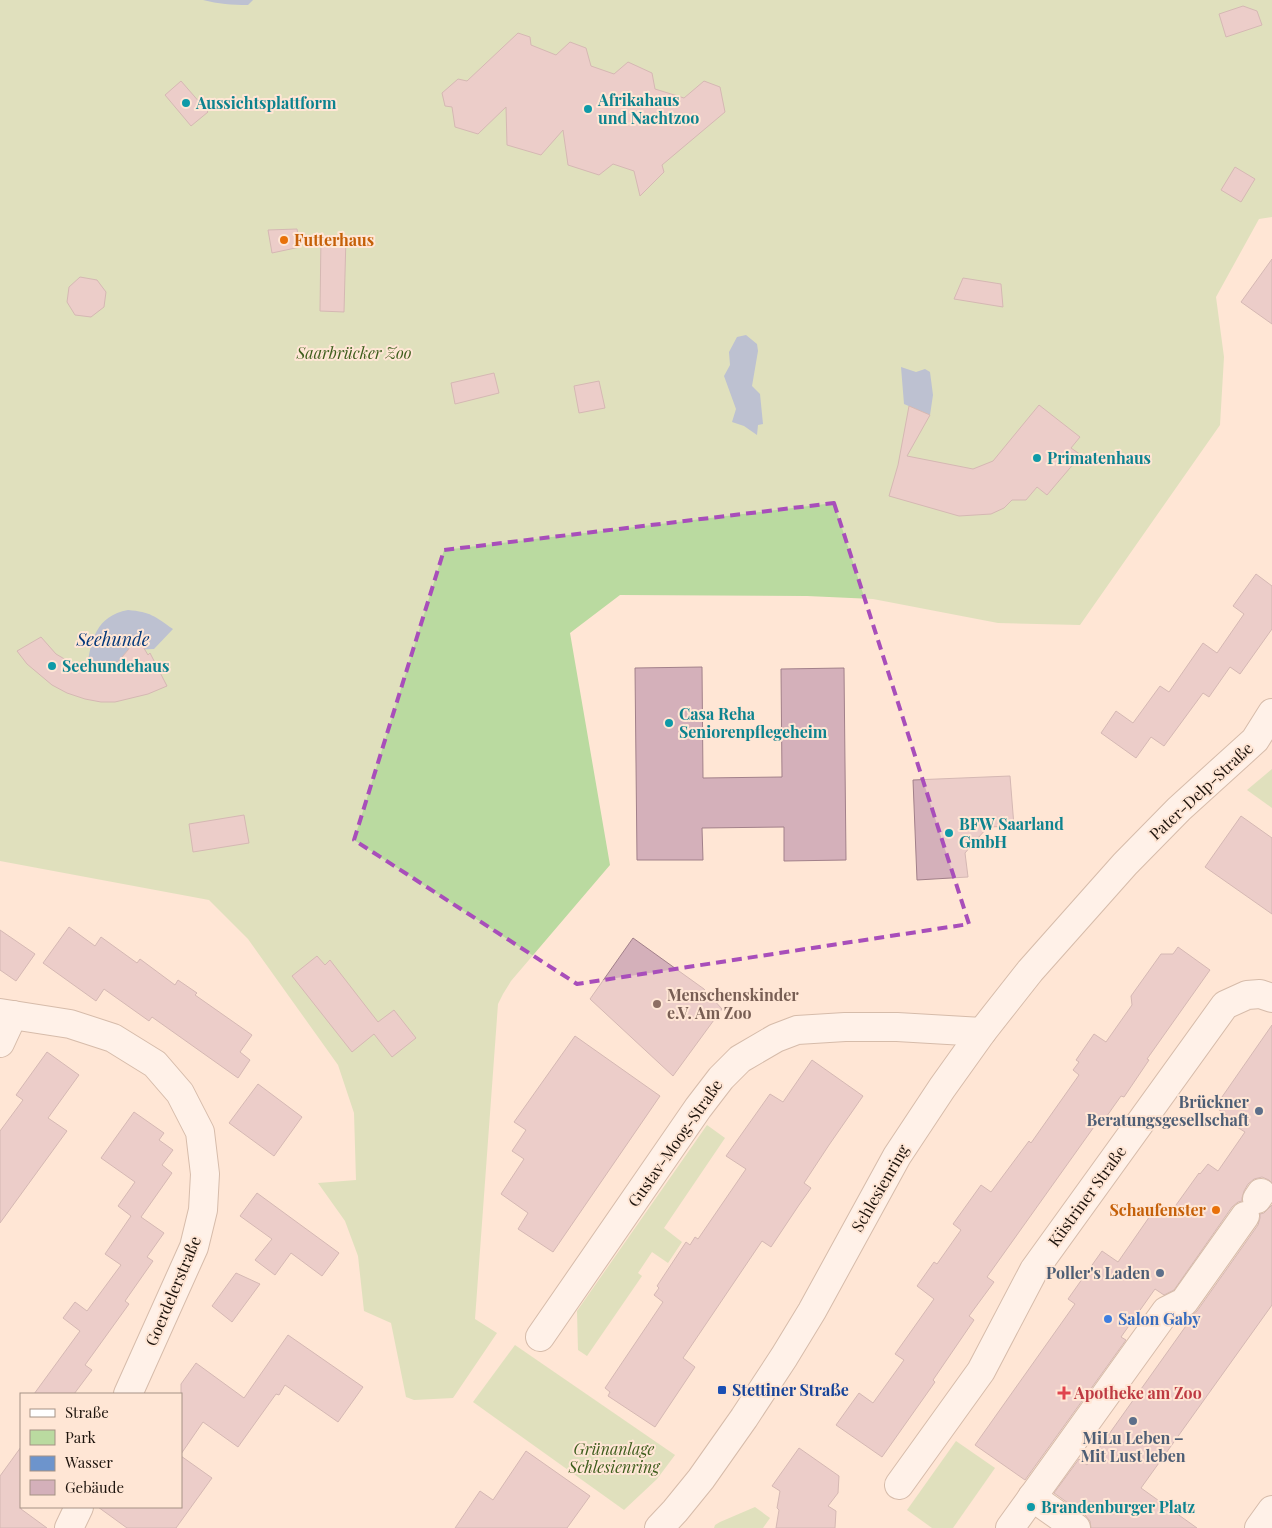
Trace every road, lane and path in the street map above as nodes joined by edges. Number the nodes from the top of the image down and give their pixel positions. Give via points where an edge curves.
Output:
1 (1272, 713) edge
2 (1263, 735) edge
3 (1125, 864) joint
4 (1272, 998) edge
5 (7, 1014) edge
6 (982, 1032) junction
7 (0, 1043) edge
8 (1254, 1203) dead end
9 (540, 1337) dead end
10 (128, 1393) edge
11 (899, 1485) dead end
12 (1032, 1497) junction
13 (79, 1508) edge
14 (1272, 1510) edge
15 (672, 1522) edge
16 (69, 1528) edge
17 (1010, 1528) edge
18 (1076, 1528) edge
19 (1259, 1528) edge

1 - 2 street, Pater-Delp-Straße
2 - 3 street, Pater-Delp-Straße via 1179,809
3 - 6 street, Schlesienring via 1030,971
4 - 11 street, Küstriner Straße via 1260,994 1247,995 1225,1005 1034,1270 981,1371
5 - 7 street
5 - 10 street, Goerdelerstraße via 70,1024 113,1038 155,1064 180,1093 200,1132 205,1174 203,1210 194,1247
6 - 9 street, Gustav-Moog-Straße via 897,1027 797,1030 740,1059 698,1108
6 - 15 street, Schlesienring via 897,1156 784,1356
8 - 12 street via 1184,1302 1166,1311
12 - 17 street
12 - 18 street
13 - 16 street
14 - 19 street

